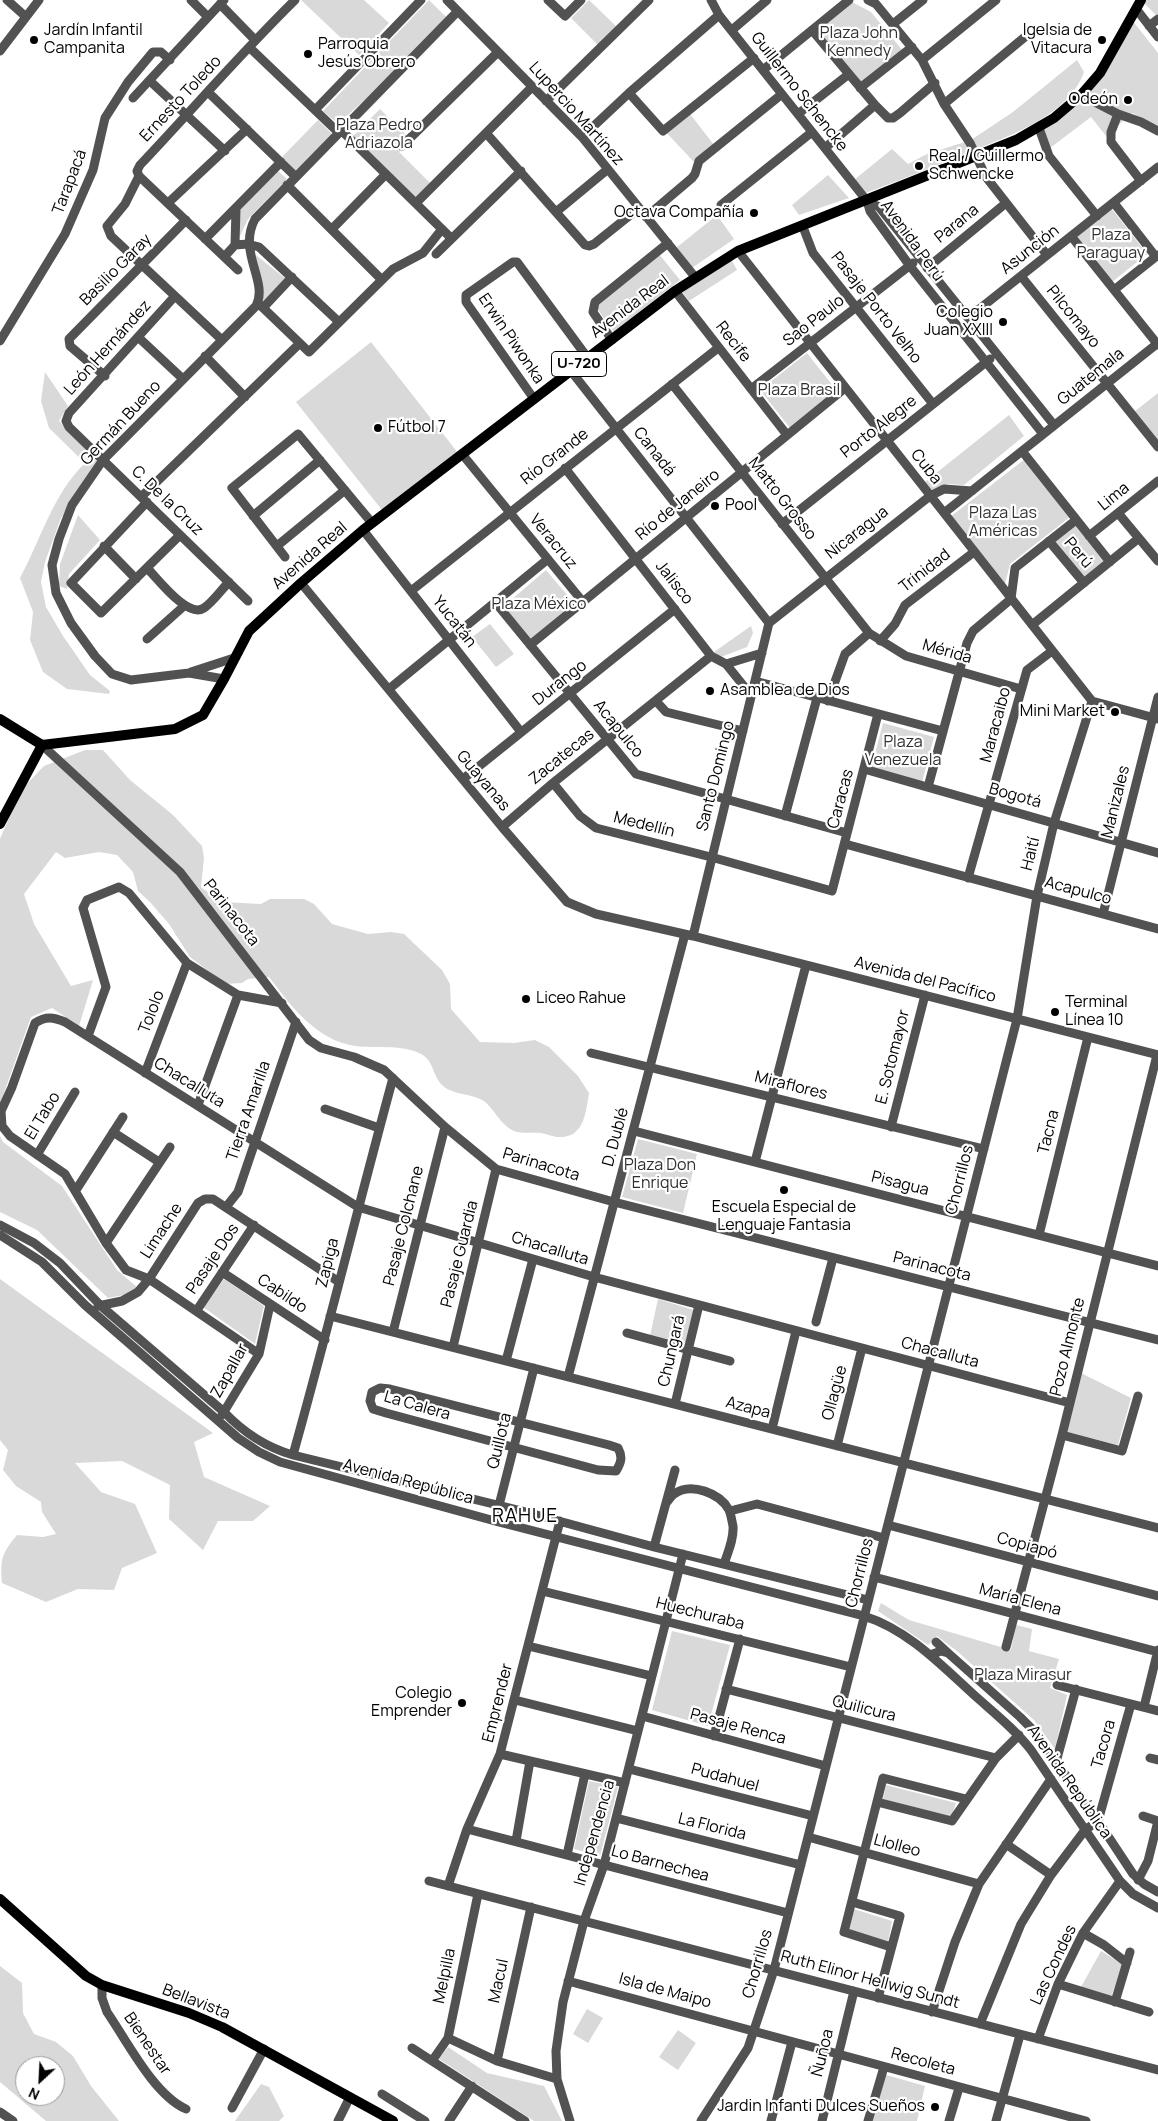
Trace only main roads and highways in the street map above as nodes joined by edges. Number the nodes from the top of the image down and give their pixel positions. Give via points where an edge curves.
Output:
1 (1141, 0) edge
2 (0, 719) edge
3 (42, 745) junction
4 (0, 824) edge
5 (0, 1899) edge
6 (393, 2121) edge

1 - 3 main road, Avenida Real / U-720 via 1100,73 1082,95 1039,128 867,201 738,251 674,291 587,357 363,530 249,631 203,715 175,729
2 - 3 main road
3 - 4 main road
5 - 6 main road, Bellavista via 86,1976 102,1985 222,2027

